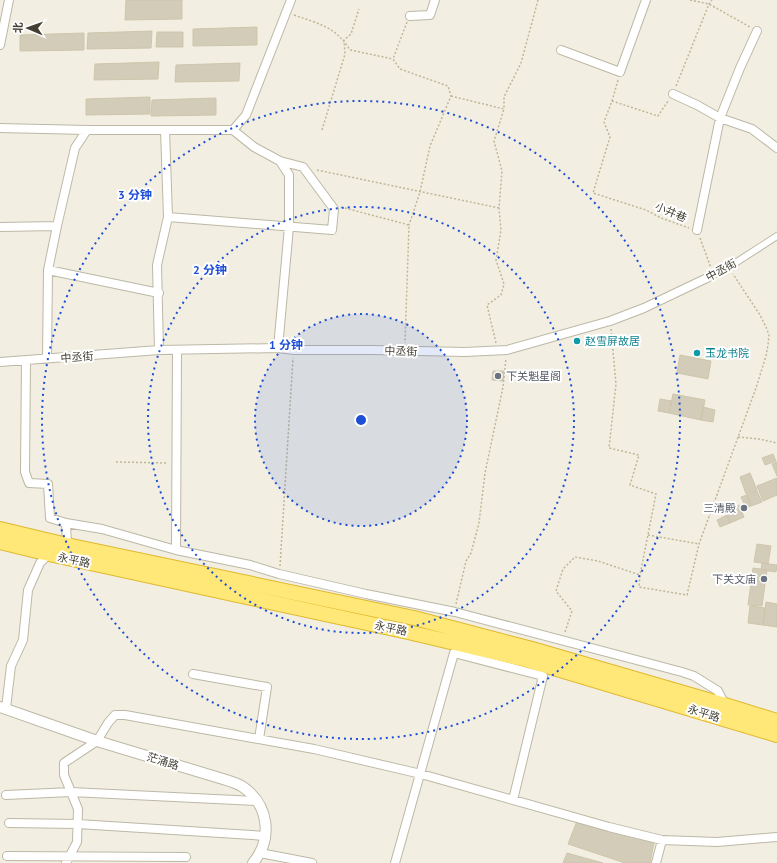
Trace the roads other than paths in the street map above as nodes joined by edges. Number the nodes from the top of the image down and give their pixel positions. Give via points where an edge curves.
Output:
1 (9, 0) edge
2 (291, 0) edge
3 (435, 0) edge
4 (646, 0) edge
5 (410, 16) road end
6 (756, 31) road end
7 (0, 45) edge
8 (561, 50) dead end
9 (673, 94) road end
10 (720, 118) junction
11 (0, 128) edge
12 (87, 130) junction
13 (165, 130) junction
14 (233, 130) junction
15 (777, 148) edge
16 (280, 161) junction
17 (168, 217) junction
18 (57, 226) junction
19 (0, 227) edge
20 (289, 227) junction
21 (697, 230) road end
22 (777, 236) edge
23 (48, 270) junction
24 (711, 277) joint
25 (159, 293) junction
26 (278, 348) junction
27 (159, 350) junction
28 (177, 350) junction
29 (47, 359) junction
30 (26, 360) junction
31 (0, 362) edge
32 (66, 523) junction
33 (0, 529) edge
34 (0, 542) edge
35 (67, 545) junction
36 (50, 548) junction
37 (176, 550) junction
38 (193, 674) dead end
39 (725, 704) junction
40 (3, 707) edge
41 (777, 721) edge
42 (777, 736) edge
43 (259, 739) junction
44 (97, 741) junction
45 (421, 774) junction
46 (71, 792) junction
47 (6, 795) dead end
48 (512, 800) junction
49 (258, 801) junction
50 (9, 823) dead end
51 (78, 824) junction
52 (266, 836) junction
53 (777, 837) edge
54 (662, 840) junction
55 (260, 853) junction
56 (7, 856) dead end
57 (186, 857) dead end
58 (68, 860) edge
59 (253, 863) edge
60 (312, 863) edge
61 (395, 863) edge
62 (656, 863) edge

1 - 7 street
2 - 14 street via 246,116
3 - 5 street via 430,15
4 - 8 street via 620,72
6 - 10 street
9 - 10 street
10 - 15 street via 752,129
10 - 21 street
11 - 12 street
12 - 13 street
12 - 18 street via 75,148
13 - 14 street
13 - 17 street
14 - 16 street via 254,147
16 - 20 street via 289,175
16 - 20 street via 303,167 334,209 332,230
17 - 20 street
17 - 25 street via 157,266
18 - 19 street
18 - 23 street
20 - 26 street
22 - 24 street, 中丞街
23 - 25 street
23 - 29 street
24 - 26 street, 中丞街 via 610,321 507,350 464,352
25 - 27 street
26 - 28 street, 中丞街
27 - 28 street, 中丞街
27 - 29 street, 中丞街
28 - 37 street
29 - 30 street, 中丞街
30 - 31 street, 中丞街
30 - 32 street via 24,472 29,483 48,484 50,518
32 - 35 street
32 - 37 street via 102,529
33 - 36 highway, 永平路
34 - 36 highway, 永平路
35 - 36 highway, 永平路
35 - 39 highway, 永平路 via 414,618
36 - 40 street via 28,590 23,640 11,666
36 - 42 highway, 永平路 via 527,660
37 - 39 street via 455,612 688,674 718,691
38 - 43 street via 267,687
39 - 41 highway, 永平路
40 - 44 street, 茫涌路
43 - 44 street via 115,715
43 - 45 street
44 - 46 street via 64,763 64,775
44 - 49 street, 茫涌路 via 237,783
45 - 48 street
45 - 48 street via 454,653 543,676
45 - 61 street
46 - 47 street
46 - 49 street
46 - 51 street via 78,809
48 - 54 street
49 - 52 street, 茫涌路 via 265,819
50 - 51 street
51 - 52 street
51 - 58 street via 77,842
52 - 55 street, 茫涌路
53 - 54 street via 717,842
54 - 62 street
55 - 59 street, 茫涌路
55 - 60 street
56 - 58 street
57 - 58 street

